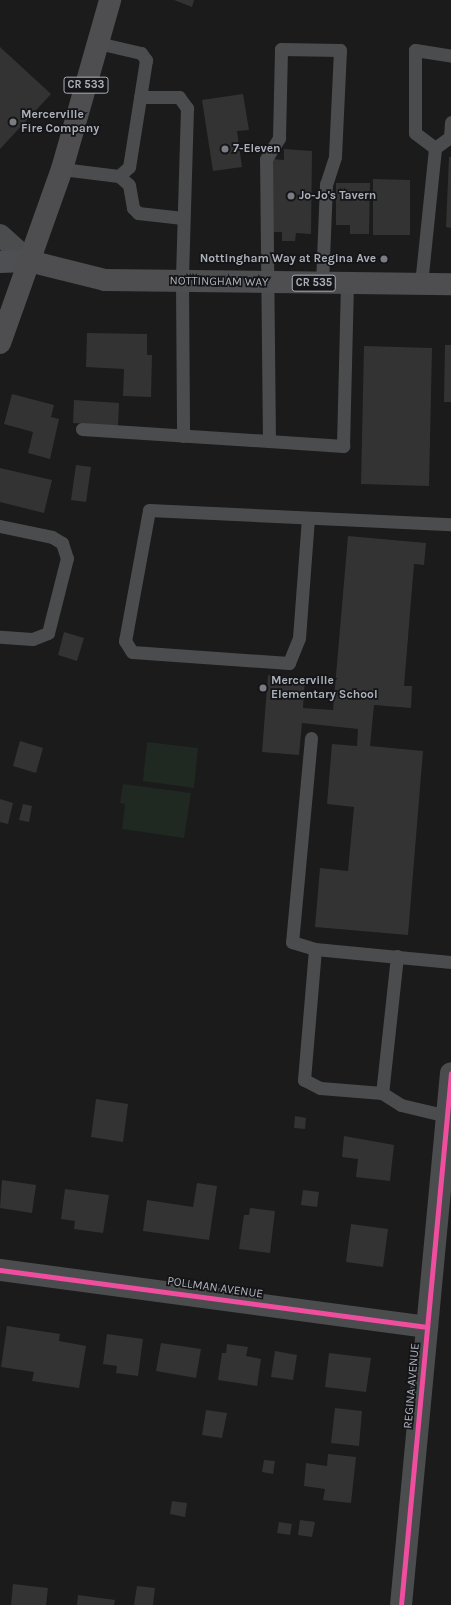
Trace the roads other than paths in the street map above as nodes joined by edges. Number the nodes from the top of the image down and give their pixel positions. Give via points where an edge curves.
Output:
1 (110, 0) edge
2 (98, 43) junction
3 (451, 56) edge
4 (140, 97) junction
5 (451, 122) edge
6 (435, 148) junction
7 (62, 169) junction
8 (119, 176) junction
9 (183, 218) junction
10 (0, 235) edge
11 (29, 261) junction
12 (0, 262) edge
13 (182, 281) junction
14 (267, 282) junction
15 (322, 283) junction
16 (346, 283) junction
17 (421, 284) junction
18 (451, 284) edge
19 (0, 343) edge
20 (82, 429) dead end
21 (183, 436) junction
22 (268, 441) junction
23 (308, 518) junction
24 (451, 524) edge
25 (0, 526) edge
26 (0, 637) edge
27 (311, 738) dead end
28 (315, 949) junction
29 (397, 956) junction
30 (451, 962) edge
31 (451, 1073) edge
32 (382, 1093) junction
33 (447, 1116) junction
34 (0, 1270) edge
35 (427, 1326) junction
36 (401, 1605) edge

1 - 2 main road, CR 533
2 - 4 lane via 144,56
2 - 7 main road, CR 533
3 - 6 lane via 415,50 415,133
4 - 8 lane via 129,167
4 - 9 lane via 179,97 187,108
5 - 6 lane via 450,137
6 - 17 lane
7 - 8 lane
7 - 11 main road, CR 533
8 - 9 lane via 129,185 133,208 138,213
9 - 13 lane
10 - 11 street, NOTTINGHAM WAY
11 - 12 main road, CR 535
11 - 13 main road, NOTTINGHAM WAY / CR 535 via 86,278
11 - 19 main road, CR 533
13 - 14 main road, NOTTINGHAM WAY / CR 535
13 - 21 lane
14 - 15 main road, NOTTINGHAM WAY / CR 535
14 - 15 lane via 266,159 279,138 281,49 340,50 335,157 326,184
14 - 22 lane
15 - 16 main road, NOTTINGHAM WAY / CR 535
16 - 17 main road, NOTTINGHAM WAY / CR 535
16 - 22 lane via 343,446
17 - 18 main road, NOTTINGHAM WAY / CR 535
20 - 21 lane
21 - 22 lane
23 - 23 lane via 149,510 125,641 132,652 289,663 299,638
23 - 24 lane
25 - 26 lane via 52,537 66,548 67,558 48,634 32,639
27 - 28 lane via 292,942
28 - 29 lane
28 - 32 lane via 304,1080 320,1088
29 - 30 lane
29 - 32 lane
31 - 33 street, REGINA AVENUE
32 - 33 lane via 401,1105
33 - 35 street, REGINA AVENUE
34 - 35 street, POLLMAN AVENUE
35 - 36 street, REGINA AVENUE

